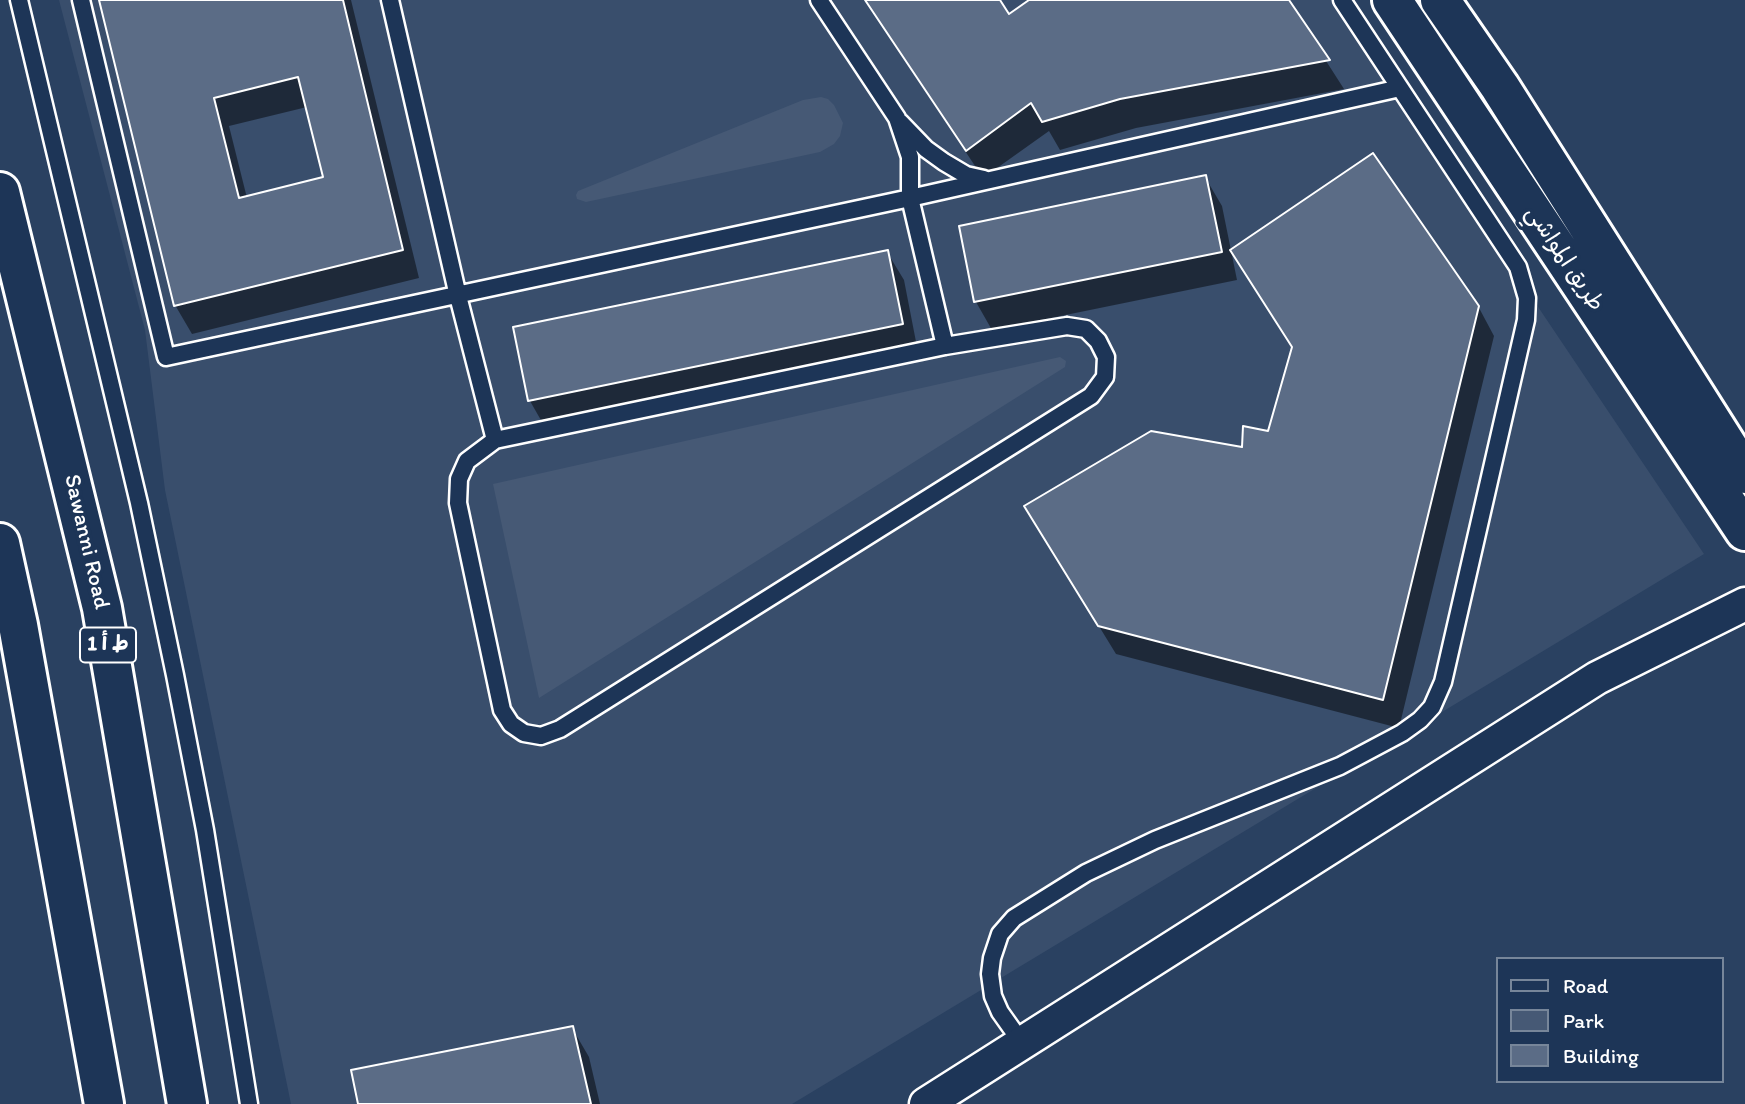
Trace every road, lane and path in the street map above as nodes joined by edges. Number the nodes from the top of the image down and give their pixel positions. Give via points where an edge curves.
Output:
1 (19, 0) edge
2 (81, 0) edge
3 (390, 0) edge
4 (819, 0) edge
5 (1342, 0) edge
6 (1392, 0) edge
7 (1440, 0) edge
8 (1400, 88) junction
9 (897, 118) junction
10 (990, 180) junction
11 (0, 192) edge
12 (909, 198) junction
13 (458, 296) junction
14 (945, 346) junction
15 (495, 440) junction
16 (1745, 474) edge
17 (1742, 521) edge
18 (0, 543) edge
19 (1745, 604) edge
20 (1022, 1043) junction
21 (104, 1104) edge
22 (187, 1104) edge
23 (249, 1104) edge
24 (926, 1104) edge

1 - 23 lane via 176,674
2 - 13 lane via 166,357
3 - 13 lane
4 - 9 lane
5 - 8 lane
6 - 17 main road, طريق المواشي
7 - 16 main road, طريق المواشي
8 - 10 lane
8 - 20 lane via 1518,267 1527,298 1527,320 1443,682 1432,707 1402,733 1340,766 1143,845 1086,873 1014,918 1000,934 990,974 1000,1012
9 - 10 lane via 944,162 966,175
9 - 12 lane via 910,158
10 - 12 lane
11 - 22 main road, Sawanni Road / ط أ 1 via 102,608
12 - 13 lane
12 - 14 lane
13 - 15 lane
14 - 15 lane
14 - 15 lane via 1067,326 1086,329 1107,357 1105,377 1090,396 560,729 541,736 524,733 502,710 458,503 458,479 467,461
18 - 21 main road
19 - 20 street via 1597,678
20 - 24 street

